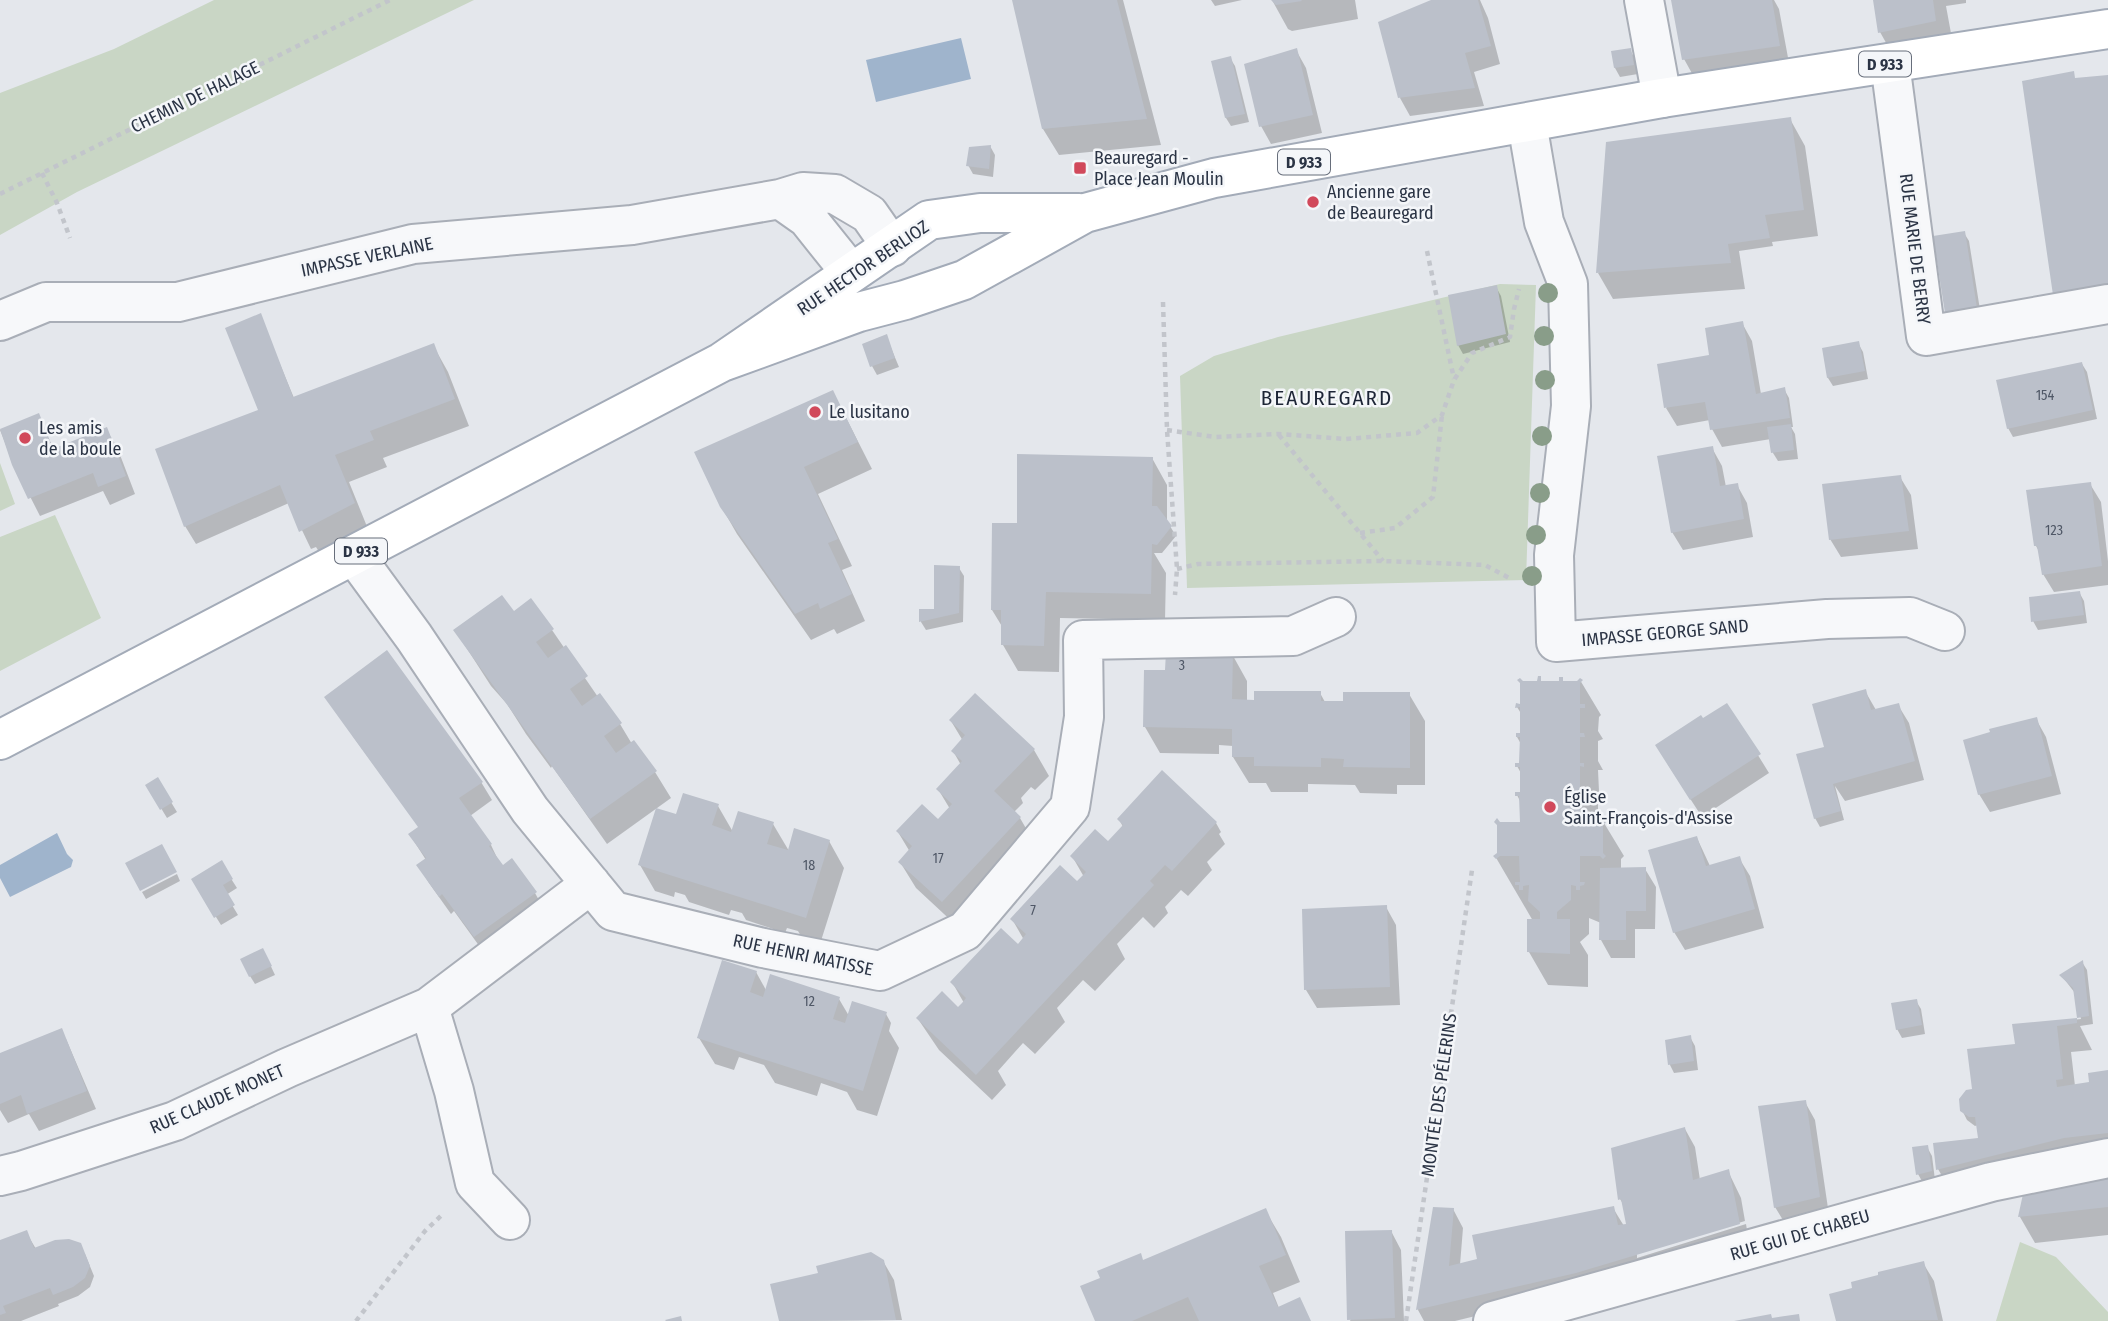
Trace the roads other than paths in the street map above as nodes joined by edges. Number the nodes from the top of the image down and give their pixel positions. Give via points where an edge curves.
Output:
1 (1644, 0) edge
2 (2108, 29) edge
3 (1891, 63) junction
4 (1662, 98) junction
5 (1527, 123) junction
6 (780, 199) junction
7 (1085, 213) junction
8 (892, 247) junction
9 (851, 273) junction
10 (905, 300) junction
11 (2108, 304) edge
12 (0, 321) edge
13 (722, 362) junction
14 (354, 555) junction
15 (1336, 617) dead end
16 (1945, 631) dead end
17 (0, 740) edge
18 (591, 884) junction
19 (429, 1007) junction
20 (2108, 1157) edge
21 (0, 1176) edge
22 (510, 1220) dead end
23 (1493, 1321) edge

1 - 4 street
2 - 3 main road, D 933
3 - 4 main road, D 933
3 - 11 street, RUE MARIE DE BERRY via 1926,336
4 - 5 main road, D 933
5 - 7 main road, D 933 via 1214,178
5 - 16 street, IMPASSE GEORGE SAND via 1544,222 1569,284 1571,405 1554,555 1556,642 1827,619 1910,617
6 - 8 street, IMPASSE VERLAINE via 803,192 835,194 869,214
6 - 9 street via 807,218
6 - 12 street, IMPASSE VERLAINE via 632,225 413,244 178,302 46,303
7 - 8 main road, RUE HECTOR BERLIOZ / D 933 via 981,213 929,220
7 - 10 main road, RUE HECTOR BERLIOZ / D 933 via 964,280
8 - 9 main road, RUE HECTOR BERLIOZ / D 933
8 - 10 main road
9 - 10 main road
9 - 13 main road, RUE HECTOR BERLIOZ / D 933
10 - 13 main road, RUE HECTOR BERLIOZ / D 933
13 - 14 main road, D 933
14 - 17 main road, D 933
14 - 18 street, RUE HENRI MATISSE via 530,810
15 - 18 street, RUE HENRI MATISSE via 1293,636 1083,640 1084,717 1070,807 965,931 880,971 613,911
18 - 19 street, RUE CLAUDE MONET
19 - 21 street, RUE CLAUDE MONET via 175,1121
19 - 22 street via 475,1183
20 - 23 street, RUE GUI DE CHABEU via 1991,1182

